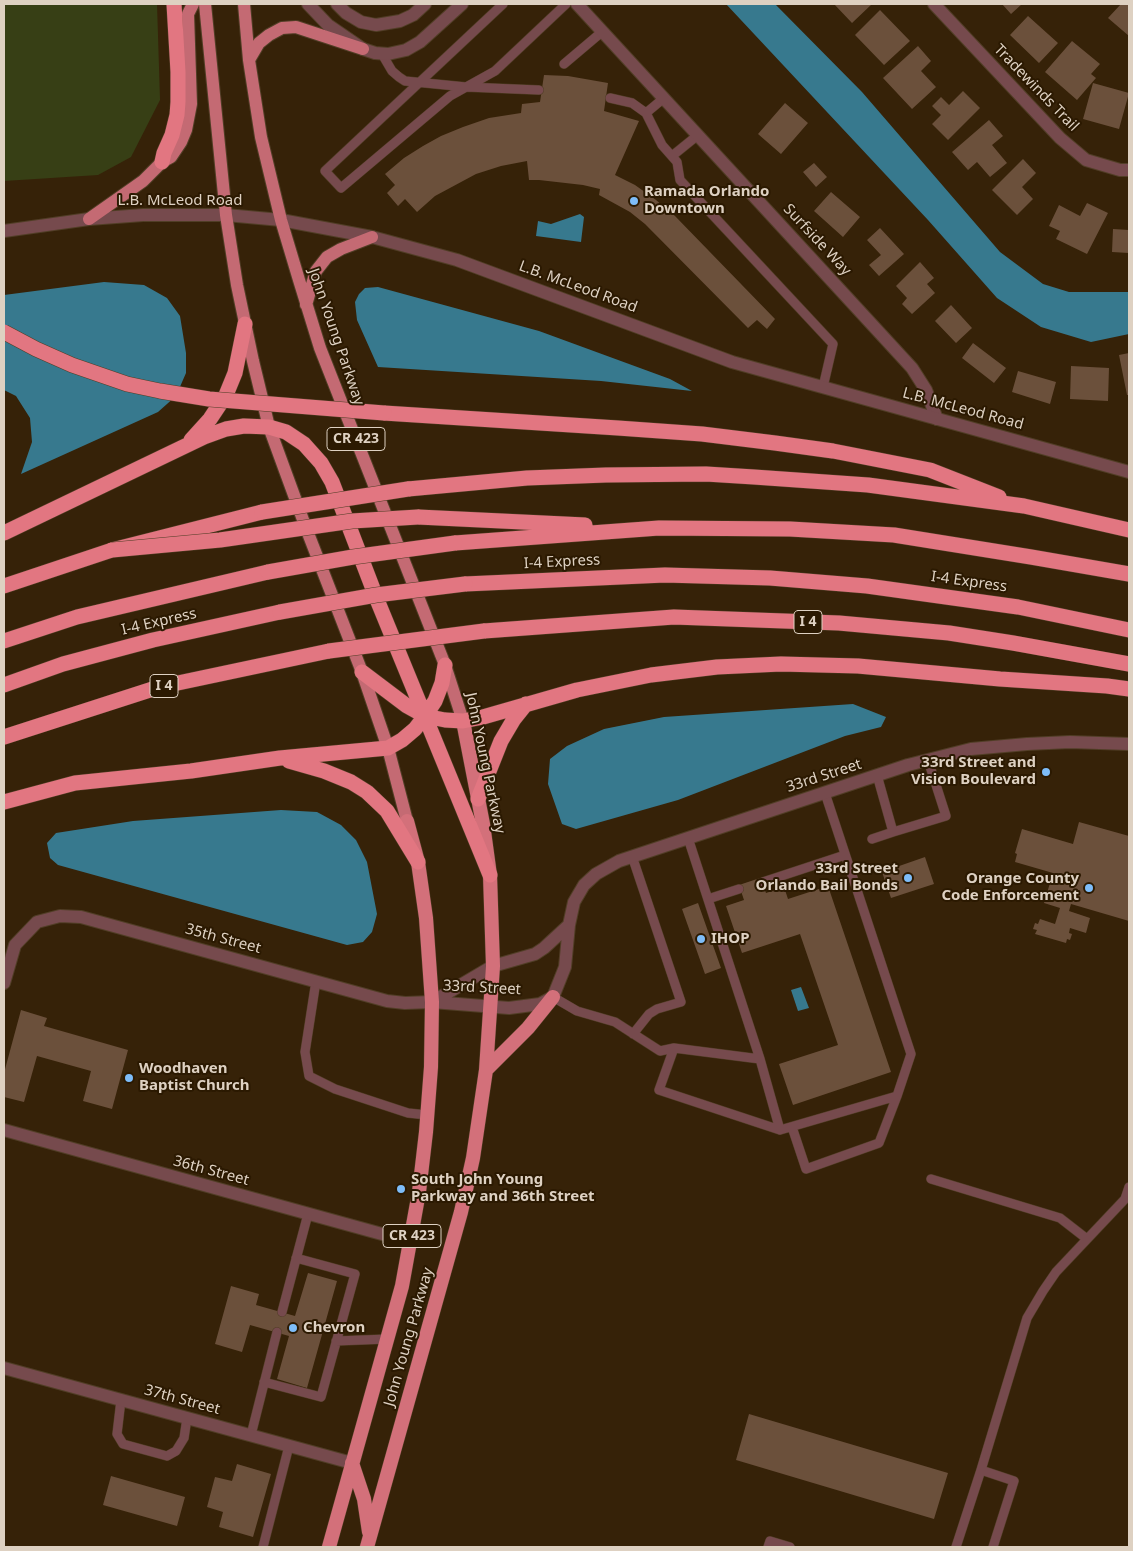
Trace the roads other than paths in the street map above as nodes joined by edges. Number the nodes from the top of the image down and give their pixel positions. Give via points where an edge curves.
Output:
1 (174, 4) edge
2 (193, 4) edge
3 (205, 4) edge
4 (244, 4) edge
5 (308, 4) edge
6 (337, 4) edge
7 (425, 4) edge
8 (462, 4) edge
9 (503, 4) edge
10 (566, 4) edge
11 (577, 4) edge
12 (934, 4) edge
13 (603, 31) junction
14 (363, 50) junction
15 (382, 54) junction
16 (250, 60) junction
17 (564, 64) dead end
18 (418, 82) junction
19 (466, 87) junction
20 (539, 90) dead end
21 (610, 98) dead end
22 (664, 98) junction
23 (646, 113) junction
24 (698, 135) junction
25 (672, 156) junction
26 (162, 162) junction
27 (1129, 170) edge
28 (226, 215) junction
29 (89, 219) junction
30 (281, 220) junction
31 (4, 231) edge
32 (372, 237) junction
33 (306, 305) junction
34 (245, 324) junction
35 (4, 332) edge
36 (822, 387) junction
37 (937, 419) junction
38 (269, 427) junction
39 (179, 450) junction
40 (1129, 472) edge
41 (1024, 506) junction
42 (659, 528) junction
43 (1129, 530) edge
44 (4, 533) edge
45 (112, 550) junction
46 (1129, 574) edge
47 (4, 586) edge
48 (1129, 630) edge
49 (4, 641) edge
50 (1129, 664) edge
51 (445, 665) junction
52 (362, 672) junction
53 (4, 686) edge
54 (1129, 689) edge
55 (526, 704) junction
56 (425, 716) junction
57 (463, 721) junction
58 (4, 737) edge
59 (1129, 744) edge
60 (388, 748) junction
61 (280, 758) junction
62 (928, 760) junction
63 (877, 775) junction
64 (825, 793) junction
65 (478, 799) junction
66 (4, 802) edge
67 (407, 821) joint
68 (894, 832) junction
69 (688, 838) junction
70 (872, 839) dead end
71 (845, 855) junction
72 (632, 856) junction
73 (418, 862) junction
74 (490, 875) junction
75 (763, 882) dead end
76 (739, 889) dead end
77 (708, 899) junction
78 (569, 925) junction
79 (494, 966) junction
80 (316, 981) junction
81 (4, 983) edge
82 (553, 997) junction
83 (432, 1002) junction
84 (491, 1007) junction
85 (634, 1034) junction
86 (674, 1048) junction
87 (760, 1059) junction
88 (486, 1070) junction
89 (896, 1096) junction
90 (427, 1115) junction
91 (792, 1127) junction
92 (4, 1130) edge
93 (780, 1130) junction
94 (931, 1179) dead end
95 (1129, 1190) edge
96 (308, 1214) junction
97 (1086, 1238) junction
98 (411, 1242) junction
99 (296, 1258) junction
100 (282, 1312) dead end
101 (277, 1332) dead end
102 (387, 1339) junction
103 (336, 1341) junction
104 (4, 1368) edge
105 (264, 1382) junction
106 (122, 1400) junction
107 (187, 1418) junction
108 (251, 1435) junction
109 (290, 1446) junction
110 (352, 1463) junction
111 (981, 1470) junction
112 (368, 1543) edge
113 (263, 1547) edge
114 (329, 1547) edge
115 (768, 1547) edge
116 (790, 1547) edge
117 (956, 1547) edge
118 (993, 1547) edge

1 - 26 highway via 178,102 172,135
2 - 26 main road via 188,14 189,118 181,142 171,158
3 - 28 main road, John Young Parkway / CR 423
4 - 16 main road, John Young Parkway / CR 423
5 - 14 street via 328,25
6 - 7 street via 361,22 388,25 413,15
8 - 15 street via 420,42 406,50
9 - 18 lane
10 - 19 lane via 495,71
11 - 13 street, Surfside Way
12 - 27 street, Tradewinds Trail via 1060,138 1086,160
13 - 17 lane
13 - 22 street, Surfside Way
14 - 15 street
14 - 16 main road via 296,28 282,28 259,43
15 - 18 lane via 399,77
16 - 30 main road, John Young Parkway / CR 423 via 261,137
18 - 19 lane
18 - 19 lane via 325,171 342,188 450,96
19 - 20 lane
21 - 23 lane via 632,103
22 - 23 lane
22 - 24 street, Surfside Way
23 - 25 lane via 662,145
24 - 25 lane
24 - 37 street, Surfside Way via 912,368 926,390
25 - 36 lane via 677,162 680,180 834,344
26 - 29 main road via 136,187
28 - 29 street, L.B. McLeod Road
28 - 30 street, L.B. McLeod Road
28 - 34 main road, John Young Parkway / CR 423
29 - 31 street, L.B. McLeod Road
30 - 32 street, L.B. McLeod Road
30 - 33 main road, John Young Parkway / CR 423
32 - 33 main road via 327,257 316,271
32 - 36 street, L.B. McLeod Road via 457,260 732,362
33 - 51 main road, John Young Parkway / CR 423
34 - 38 main road, John Young Parkway / CR 423
34 - 39 highway via 235,373 226,395 210,420
35 - 41 highway, bridge via 72,365 127,384 160,391 210,399 384,413 702,434 833,450 930,470
36 - 37 street, L.B. McLeod Road
37 - 40 street, L.B. McLeod Road
38 - 39 highway via 226,429
38 - 52 main road, John Young Parkway / CR 423
38 - 56 highway via 286,432 304,444 332,482
39 - 44 highway
41 - 43 highway
41 - 45 highway, bridge via 826,481 706,474 527,478 408,490 262,512
42 - 45 highway, bridge via 418,517 352,521 220,540
42 - 46 highway, I-4 Express via 790,529 894,535
42 - 49 highway, I-4 Express, bridge via 455,543 353,557 268,572 77,617
45 - 47 highway
48 - 53 highway, I-4 Express, bridge via 1018,607 867,586 770,578 665,575 465,584 280,612 153,640 63,664
50 - 58 highway, I 4, bridge via 949,633 839,623 674,617 484,631 330,652 159,687
51 - 56 highway via 442,684
51 - 57 main road, John Young Parkway / CR 423
52 - 56 highway
52 - 60 main road, John Young Parkway / CR 423
54 - 55 highway via 858,666 781,664 651,675
55 - 57 highway
55 - 65 highway via 501,741
56 - 57 highway
56 - 60 highway via 415,729
56 - 74 highway
57 - 65 highway, John Young Parkway / CR 423
59 - 62 street, 33rd Street via 1070,742 1000,746
60 - 61 highway
60 - 67 main road, John Young Parkway / CR 423
61 - 66 highway via 74,783
61 - 73 highway via 324,771 367,792 387,811
62 - 63 street, 33rd Street
62 - 68 lane via 946,816
63 - 64 street, 33rd Street
63 - 68 lane
64 - 69 street, 33rd Street
64 - 71 lane
65 - 74 highway, John Young Parkway / CR 423
67 - 73 highway, John Young Parkway / CR 423
68 - 70 lane
69 - 72 street, 33rd Street
69 - 77 lane
71 - 75 lane
71 - 89 lane via 910,1054
72 - 78 street, 33rd Street via 596,874 584,885 574,902
72 - 85 lane via 681,1002 649,1014
73 - 83 highway, John Young Parkway / CR 423
74 - 79 highway, John Young Parkway / CR 423
76 - 77 lane
77 - 87 lane
78 - 79 street, 33rd Street via 535,954
78 - 82 street, 33rd Street via 565,967
79 - 83 street, 33rd Street
79 - 84 highway, John Young Parkway / CR 423
80 - 81 street, 35th Street via 81,917 60,916 37,922 15,945
80 - 83 street, 35th Street via 387,1001
80 - 90 lane via 305,1052 309,1076 335,1089 408,1113
82 - 84 street, 33rd Street via 540,1004
82 - 85 lane via 576,1011 616,1022
82 - 88 highway via 528,1028
83 - 84 street, 33rd Street
83 - 90 highway, John Young Parkway / CR 423
84 - 88 highway, John Young Parkway / CR 423
85 - 86 lane via 660,1051
86 - 87 lane
86 - 93 lane via 659,1090
87 - 93 lane
88 - 112 highway, John Young Parkway / CR 423 via 461,1212
89 - 91 lane
89 - 91 lane via 879,1144 806,1168
90 - 98 highway, John Young Parkway / CR 423
91 - 93 lane
92 - 96 street, 36th Street
94 - 97 lane via 1060,1218
95 - 97 lane via 1125,1199
96 - 98 street, 36th Street
96 - 99 lane
97 - 111 lane via 1051,1278 1028,1318
98 - 102 highway, John Young Parkway / CR 423
99 - 100 lane
99 - 103 lane via 355,1274
101 - 105 lane
102 - 103 lane
102 - 110 highway, John Young Parkway / CR 423
103 - 105 lane via 322,1397
104 - 106 street, 37th Street
105 - 108 lane
106 - 107 street, 37th Street
106 - 107 lane via 117,1434 123,1444 167,1456 176,1451 184,1438
107 - 108 street, 37th Street
108 - 109 street, 37th Street
109 - 110 street, 37th Street
109 - 113 lane
110 - 112 highway via 364,1499
110 - 114 highway, John Young Parkway / CR 423
111 - 117 lane
111 - 118 lane via 1014,1481
115 - 116 lane via 770,1541

